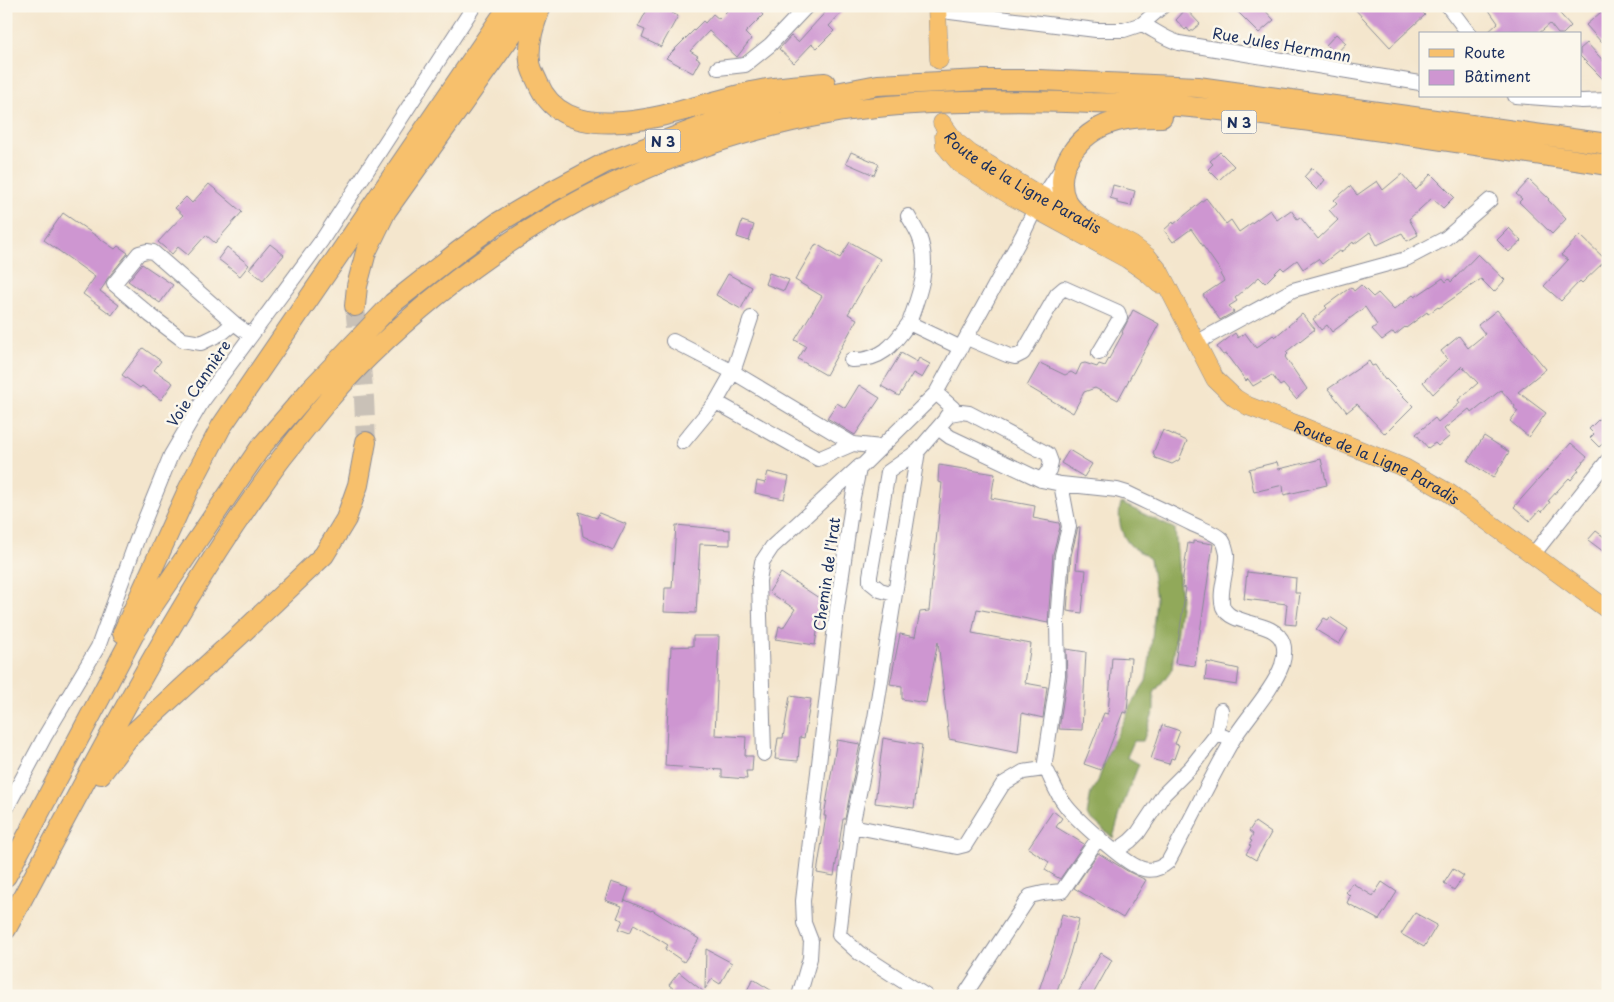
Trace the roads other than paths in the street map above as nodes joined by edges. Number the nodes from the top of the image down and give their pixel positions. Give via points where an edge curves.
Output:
1 (474, 6) edge
2 (509, 6) edge
3 (532, 6) edge
4 (541, 6) edge
5 (807, 6) edge
6 (1163, 6) edge
7 (1448, 6) edge
8 (937, 7) edge
9 (1142, 24) junction
10 (1468, 32) edge
11 (939, 60) dead end
12 (718, 68) dead end
13 (982, 80) junction
14 (1419, 83) edge
15 (1542, 98) edge
16 (1608, 100) edge
17 (1608, 144) edge
18 (1490, 148) junction
19 (1072, 151) junction
20 (1608, 165) edge
21 (1490, 200) dead end
22 (1039, 204) junction
23 (908, 216) dead end
24 (1081, 218) junction
25 (1132, 245) junction
26 (1173, 298) junction
27 (355, 306) tunnel mouth
28 (751, 318) dead end
29 (234, 323) junction
30 (909, 323) junction
31 (250, 335) junction
32 (673, 341) dead end
33 (964, 343) junction
34 (1196, 344) junction
35 (1099, 353) dead end
36 (851, 360) dead end
37 (733, 372) junction
38 (936, 393) junction
39 (716, 402) junction
40 (938, 428) junction
41 (366, 442) tunnel mouth
42 (683, 442) dead end
43 (853, 444) junction
44 (881, 447) junction
45 (918, 451) junction
46 (1608, 460) edge
47 (1041, 480) junction
48 (1061, 484) junction
49 (1532, 556) junction
50 (894, 594) junction
51 (1608, 610) edge
52 (1221, 710) dead end
53 (1217, 734) junction
54 (1233, 740) junction
55 (764, 754) dead end
56 (1044, 769) junction
57 (6, 809) edge
58 (852, 826) junction
59 (31, 828) junction
60 (58, 832) junction
61 (1099, 837) junction
62 (1116, 851) junction
63 (6, 876) edge
64 (6, 929) edge
65 (800, 996) edge
66 (926, 996) edge
67 (964, 996) edge

1 - 31 street, Voie Cannière via 322,240
2 - 59 highway via 221,427 189,488 57,779
3 - 27 highway via 386,211 366,252
4 - 13 highway, N 3 via 530,41 530,63 549,101 579,120 604,124 631,122 762,89 852,80
5 - 12 street via 745,65
6 - 9 street
7 - 10 street
8 - 9 street via 950,12 1096,30 1124,30
8 - 11 main road
9 - 14 street, Rue Jules Hermann via 1179,43
13 - 17 highway, N 3 via 1198,87
13 - 59 highway, N 3 via 878,86 778,104 717,121 605,163 522,208 459,251 393,304 310,389 260,448 136,630
15 - 16 street
18 - 19 highway, N 3 via 1197,118 1142,117 1111,123 1087,136
18 - 20 highway, N 3
18 - 60 highway, N 3 via 1196,108 1039,100 983,101 832,112 730,137 620,180 556,212 477,265 413,315 328,400 281,459 218,549 159,646
19 - 22 street, Chemin de l'Irat
19 - 24 highway, N 3 via 1063,171 1062,189 1067,202
21 - 34 street via 1446,238 1406,258 1293,290
22 - 22 main road, Route de la Ligne Paradis via 955,141 942,123 945,146 960,164 981,178
22 - 24 main road, Route de la Ligne Paradis
22 - 25 main road via 1101,236
22 - 26 main road, Route de la Ligne Paradis via 1147,273
22 - 33 street, Chemin de l'Irat
23 - 30 street via 925,255 920,291
24 - 25 main road, Route de la Ligne Paradis
25 - 26 main road, Route de la Ligne Paradis via 1160,272
26 - 34 main road, Route de la Ligne Paradis
28 - 37 street
29 - 29 street via 202,343 183,340 114,284 139,253 153,252
29 - 31 street
30 - 33 street
30 - 36 street via 894,344 878,355
31 - 57 street, Voie Cannière via 202,402 171,455 98,647
32 - 37 street
33 - 35 street via 1007,355 1024,353 1064,288 1118,312 1120,318
33 - 38 street, Chemin de l'Irat
34 - 49 main road, Route de la Ligne Paradis via 1215,379 1235,398 1405,468 1449,493
37 - 39 street
37 - 43 street
38 - 40 street via 953,408
38 - 44 street, Chemin de l'Irat
39 - 42 street
39 - 43 street via 818,459
40 - 45 street
40 - 47 street via 950,437
40 - 47 street via 950,414 969,413 1048,454 1052,462
41 - 60 highway via 358,485 346,519 324,555 128,738
43 - 44 street
44 - 55 street via 772,547 762,562 759,581
44 - 65 street, Chemin de l'Irat via 859,469 852,507 803,901 804,923 811,941
45 - 50 street
45 - 50 street via 888,472 870,576 872,584
46 - 49 street
47 - 48 street
48 - 54 street via 1127,493 1222,540 1227,559 1222,599 1226,612 1273,631 1280,637 1284,654 1275,679
48 - 56 street via 1069,527 1062,555 1057,622 1058,675
49 - 51 main road, Route de la Ligne Paradis
50 - 58 street via 875,718
52 - 53 street
53 - 54 street
53 - 62 street via 1164,794 1138,833
54 - 62 street via 1168,862 1160,869 1149,870 1129,862
56 - 58 street via 1023,772 1003,784 965,845 957,847
56 - 61 street via 1069,810
58 - 66 street via 838,935 859,953
59 - 63 highway, N 3
60 - 64 highway, N 3
61 - 62 street
61 - 67 street via 1062,891 1030,896

